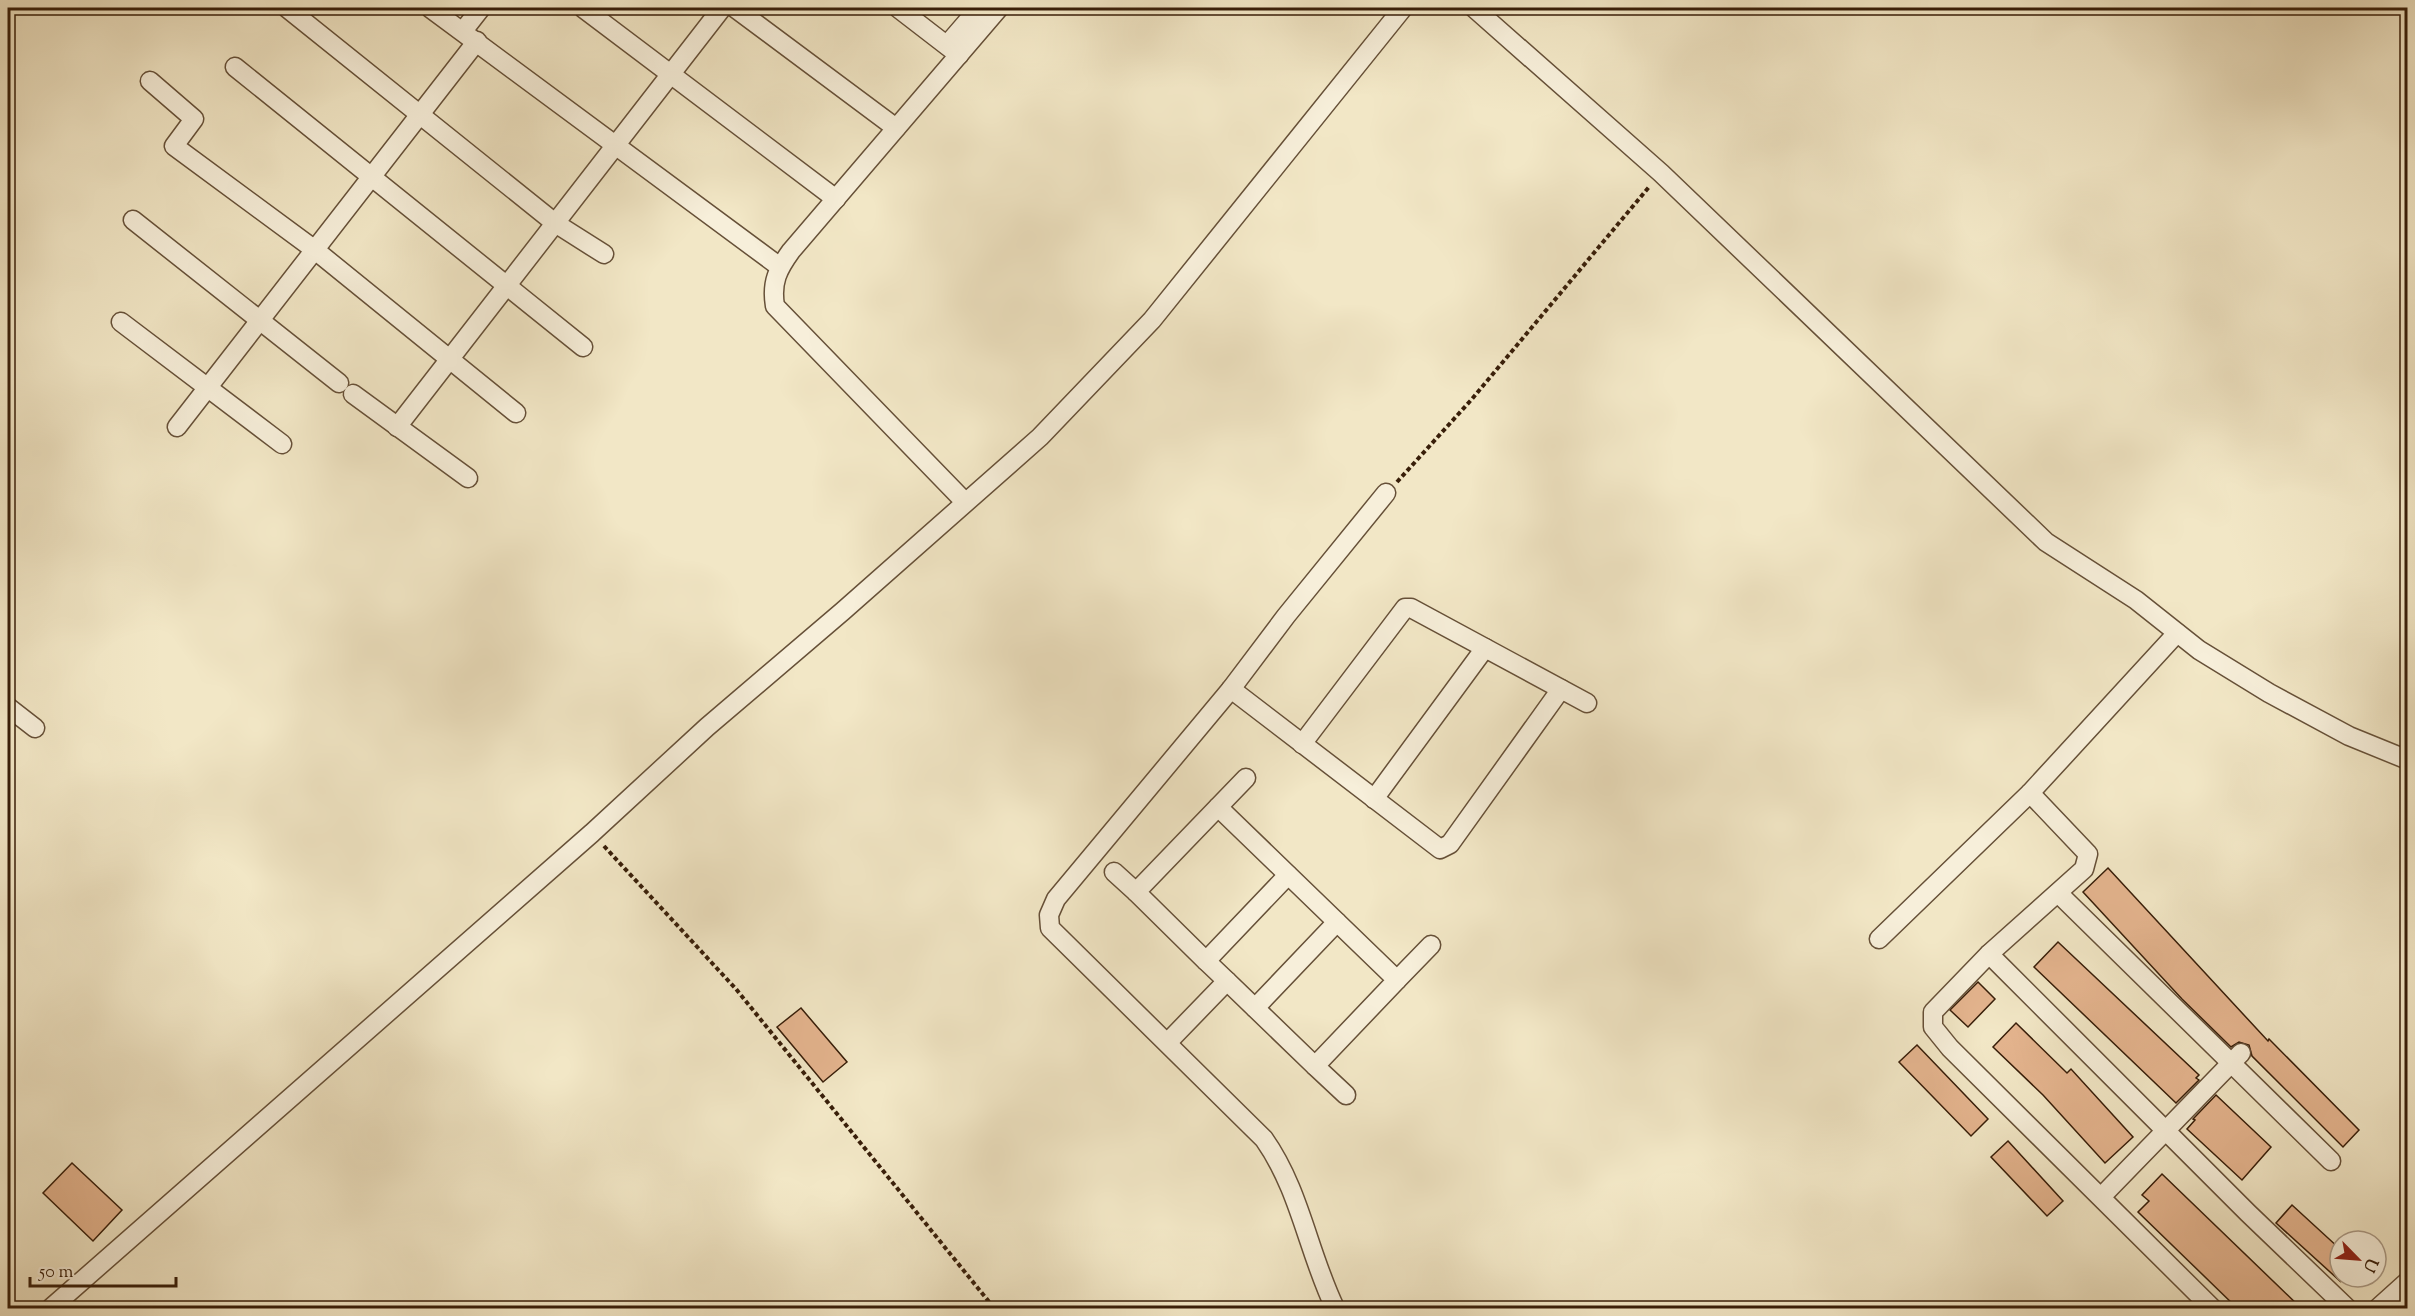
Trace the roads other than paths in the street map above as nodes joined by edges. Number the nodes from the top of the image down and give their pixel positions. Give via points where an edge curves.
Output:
1 (287, 8) edge
2 (430, 8) edge
3 (481, 8) edge
4 (583, 8) edge
5 (722, 8) edge
6 (735, 8) edge
7 (898, 8) edge
8 (979, 8) edge
9 (999, 8) edge
10 (1402, 8) edge
11 (1474, 8) edge
12 (470, 36) junction
13 (953, 50) junction
14 (235, 67) dead end
15 (670, 74) junction
16 (150, 81) dead end
17 (421, 113) junction
18 (896, 128) junction
19 (615, 144) junction
20 (373, 175) junction
21 (836, 199) junction
22 (132, 220) dead end
23 (555, 223) junction
24 (315, 250) junction
25 (604, 254) dead end
26 (780, 267) junction
27 (507, 285) junction
28 (260, 320) junction
29 (121, 322) dead end
30 (583, 347) dead end
31 (450, 360) junction
32 (208, 387) junction
33 (516, 413) dead end
34 (177, 427) dead end
35 (397, 427) junction
36 (282, 444) dead end
37 (468, 478) dead end
38 (1386, 493) road end
39 (965, 502) junction
40 (2177, 633) junction
41 (1485, 648) junction
42 (1561, 688) junction
43 (1231, 689) junction
44 (1587, 703) dead end
45 (8, 707) edge
46 (35, 728) dead end
47 (1302, 744) junction
48 (2408, 760) edge
49 (1246, 778) dead end
50 (2030, 793) junction
51 (1374, 799) junction
52 (1218, 807) junction
53 (1114, 872) dead end
54 (1288, 875) junction
55 (1136, 892) junction
56 (2058, 893) junction
57 (1337, 922) junction
58 (1879, 939) dead end
59 (1431, 945) dead end
60 (1989, 954) junction
61 (1206, 961) junction
62 (1397, 980) junction
63 (1227, 981) junction
64 (1255, 1008) junction
65 (1168, 1042) junction
66 (2236, 1059) junction
67 (1315, 1066) junction
68 (1346, 1095) dead end
69 (2165, 1130) junction
70 (2331, 1161) dead end
71 (2102, 1196) junction
72 (2408, 1281) edge
73 (51, 1308) edge
74 (1335, 1308) edge
75 (2212, 1308) edge
76 (2348, 1308) edge
77 (2378, 1308) edge

1 - 17 street
2 - 12 street
3 - 12 street
4 - 15 street
5 - 15 street
6 - 18 street
7 - 13 street
8 - 13 street
9 - 13 street
10 - 39 street via 1152,321 1040,437
11 - 40 street via 1661,173 2046,542 2136,600
12 - 17 street
12 - 19 street
13 - 18 street
14 - 20 street
15 - 19 street
15 - 21 street
16 - 24 street via 194,119 174,146
17 - 20 street
17 - 23 street
18 - 21 street
19 - 23 street
19 - 26 street
20 - 24 street
20 - 27 street
21 - 26 street
22 - 28 street
23 - 25 street
23 - 27 street
24 - 28 street
24 - 31 street
26 - 39 street via 772,290 775,306
27 - 30 street
27 - 31 street
28 - 32 street
28 - 35 street
29 - 32 street
31 - 33 street
31 - 35 street
32 - 34 street
32 - 36 street
35 - 37 street
38 - 43 street
39 - 73 street
40 - 48 street via 2269,693 2349,736
40 - 50 street
41 - 42 street
41 - 47 street via 1405,608
41 - 51 street
42 - 44 street
42 - 51 street via 1446,847 1437,848
43 - 47 street
43 - 65 street via 1056,899 1048,921 1050,928
45 - 46 street
47 - 51 street
49 - 52 street
50 - 56 street via 2088,854 2084,869
50 - 58 street
52 - 54 street
52 - 55 street
53 - 55 street
54 - 57 street
54 - 61 street
55 - 61 street
56 - 60 street
56 - 66 street
57 - 62 street
57 - 64 street
59 - 62 street
60 - 69 street
60 - 71 street via 1934,1012 1933,1027
61 - 63 street
62 - 67 street
63 - 64 street
63 - 65 street
64 - 67 street
65 - 74 street via 1277,1157 1289,1179
66 - 69 street
66 - 70 street
67 - 68 street
69 - 71 street
69 - 76 street
71 - 75 street
72 - 77 street

